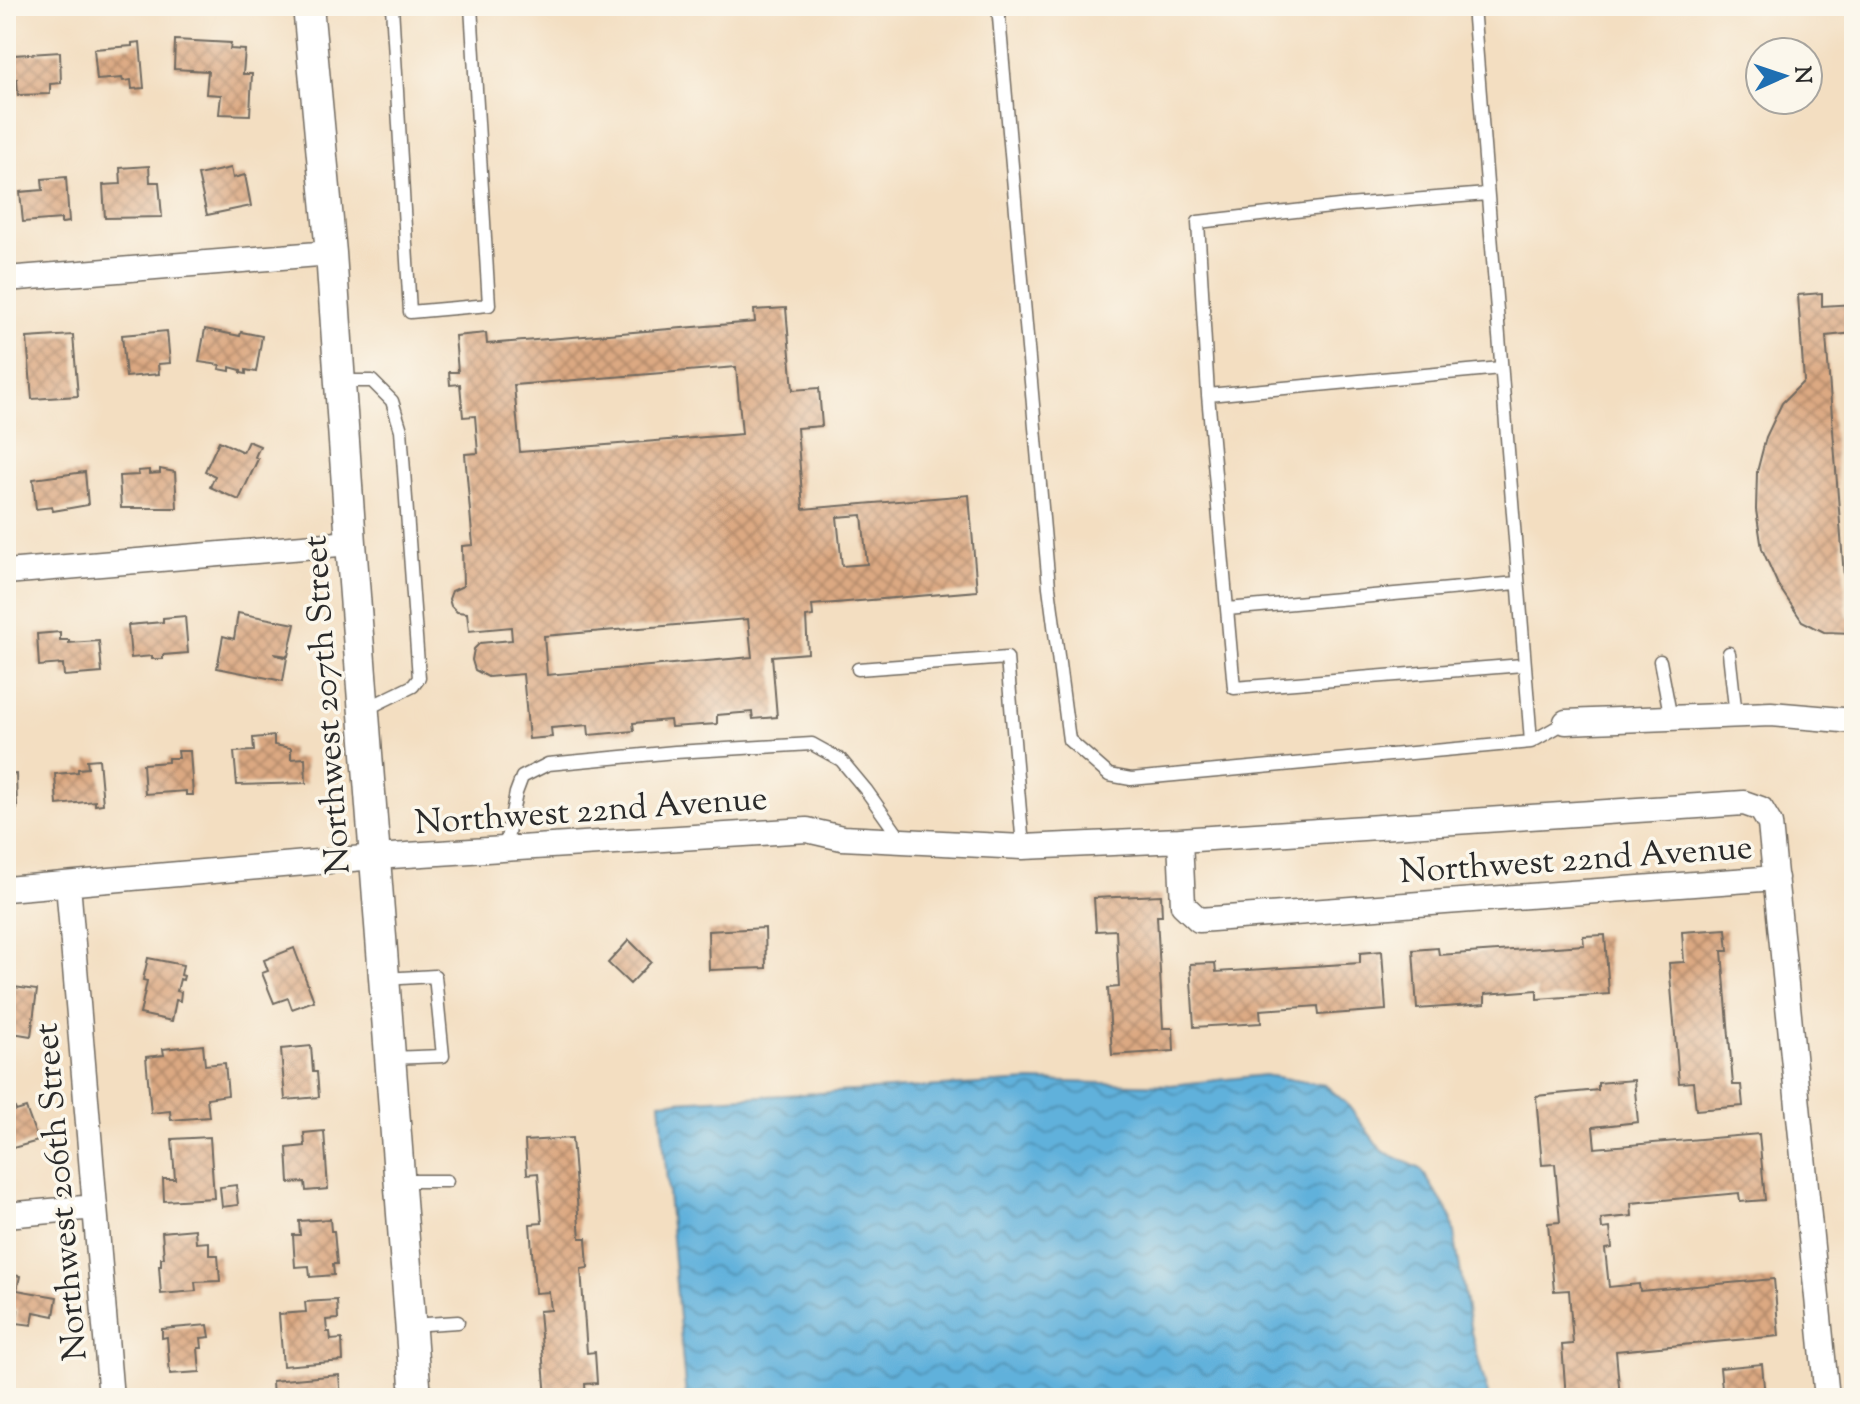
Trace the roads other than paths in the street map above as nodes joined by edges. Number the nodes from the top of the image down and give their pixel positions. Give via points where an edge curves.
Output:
1 (308, 6) edge
2 (392, 6) edge
3 (471, 6) edge
4 (998, 6) edge
5 (1473, 6) edge
6 (1487, 194) junction
7 (331, 253) junction
8 (6, 279) edge
9 (1501, 368) junction
10 (340, 381) junction
11 (1208, 395) junction
12 (351, 543) junction
13 (6, 572) edge
14 (1517, 583) junction
15 (1227, 609) junction
16 (1729, 653) dead end
17 (1660, 661) dead end
18 (1523, 665) junction
19 (858, 669) dead end
20 (364, 710) junction
21 (1736, 716) junction
22 (1671, 719) junction
23 (1854, 721) edge
24 (1566, 722) joint
25 (1531, 742) junction
26 (1180, 840) junction
27 (902, 841) junction
28 (1023, 847) junction
29 (505, 849) junction
30 (375, 857) junction
31 (1776, 878) junction
32 (68, 884) junction
33 (6, 889) edge
34 (384, 979) junction
35 (390, 1058) junction
36 (399, 1181) junction
37 (447, 1181) dead end
38 (95, 1207) junction
39 (6, 1215) edge
40 (458, 1322) dead end
41 (410, 1325) junction
42 (111, 1398) edge
43 (416, 1398) edge
44 (1827, 1398) edge

1 - 7 street, Northwest 207th Street
2 - 3 lane via 410,312 489,305
4 - 25 lane via 1048,571 1069,740 1109,775 1131,779
5 - 6 lane
6 - 9 lane
6 - 11 lane via 1198,222
7 - 8 street
7 - 10 street, Northwest 207th Street
9 - 11 lane
9 - 14 lane
10 - 12 street, Northwest 207th Street
10 - 20 lane via 372,381 392,401 401,430 418,662 419,678 413,686
11 - 15 lane
12 - 13 street
12 - 20 street, Northwest 207th Street
14 - 15 lane
14 - 18 lane
15 - 18 lane via 1234,688
16 - 21 lane
17 - 22 lane
18 - 25 lane
19 - 28 lane via 1007,658
20 - 30 street, Northwest 207th Street
21 - 22 street
21 - 23 street
22 - 24 street
24 - 25 lane
26 - 28 street, Northwest 22nd Avenue
26 - 31 street, Northwest 22nd Avenue via 1744,803 1761,809 1770,824
26 - 31 street, Northwest 22nd Avenue via 1183,905 1199,920
27 - 28 street, Northwest 22nd Avenue
27 - 29 street, Northwest 22nd Avenue via 807,830
27 - 29 lane via 841,760 812,744 548,764 522,777
29 - 30 street, Northwest 22nd Avenue
30 - 32 street, Northwest 22nd Avenue
30 - 34 street, Northwest 207th Street
31 - 44 street
32 - 33 street, Northwest 22nd Avenue
32 - 38 street, Northwest 206th Street
34 - 35 street, Northwest 207th Street
34 - 35 lane via 435,976 443,1056
35 - 36 street, Northwest 207th Street
36 - 37 lane
36 - 41 street, Northwest 207th Street
38 - 39 street
38 - 42 street, Northwest 206th Street
40 - 41 lane
41 - 43 street, Northwest 207th Street

